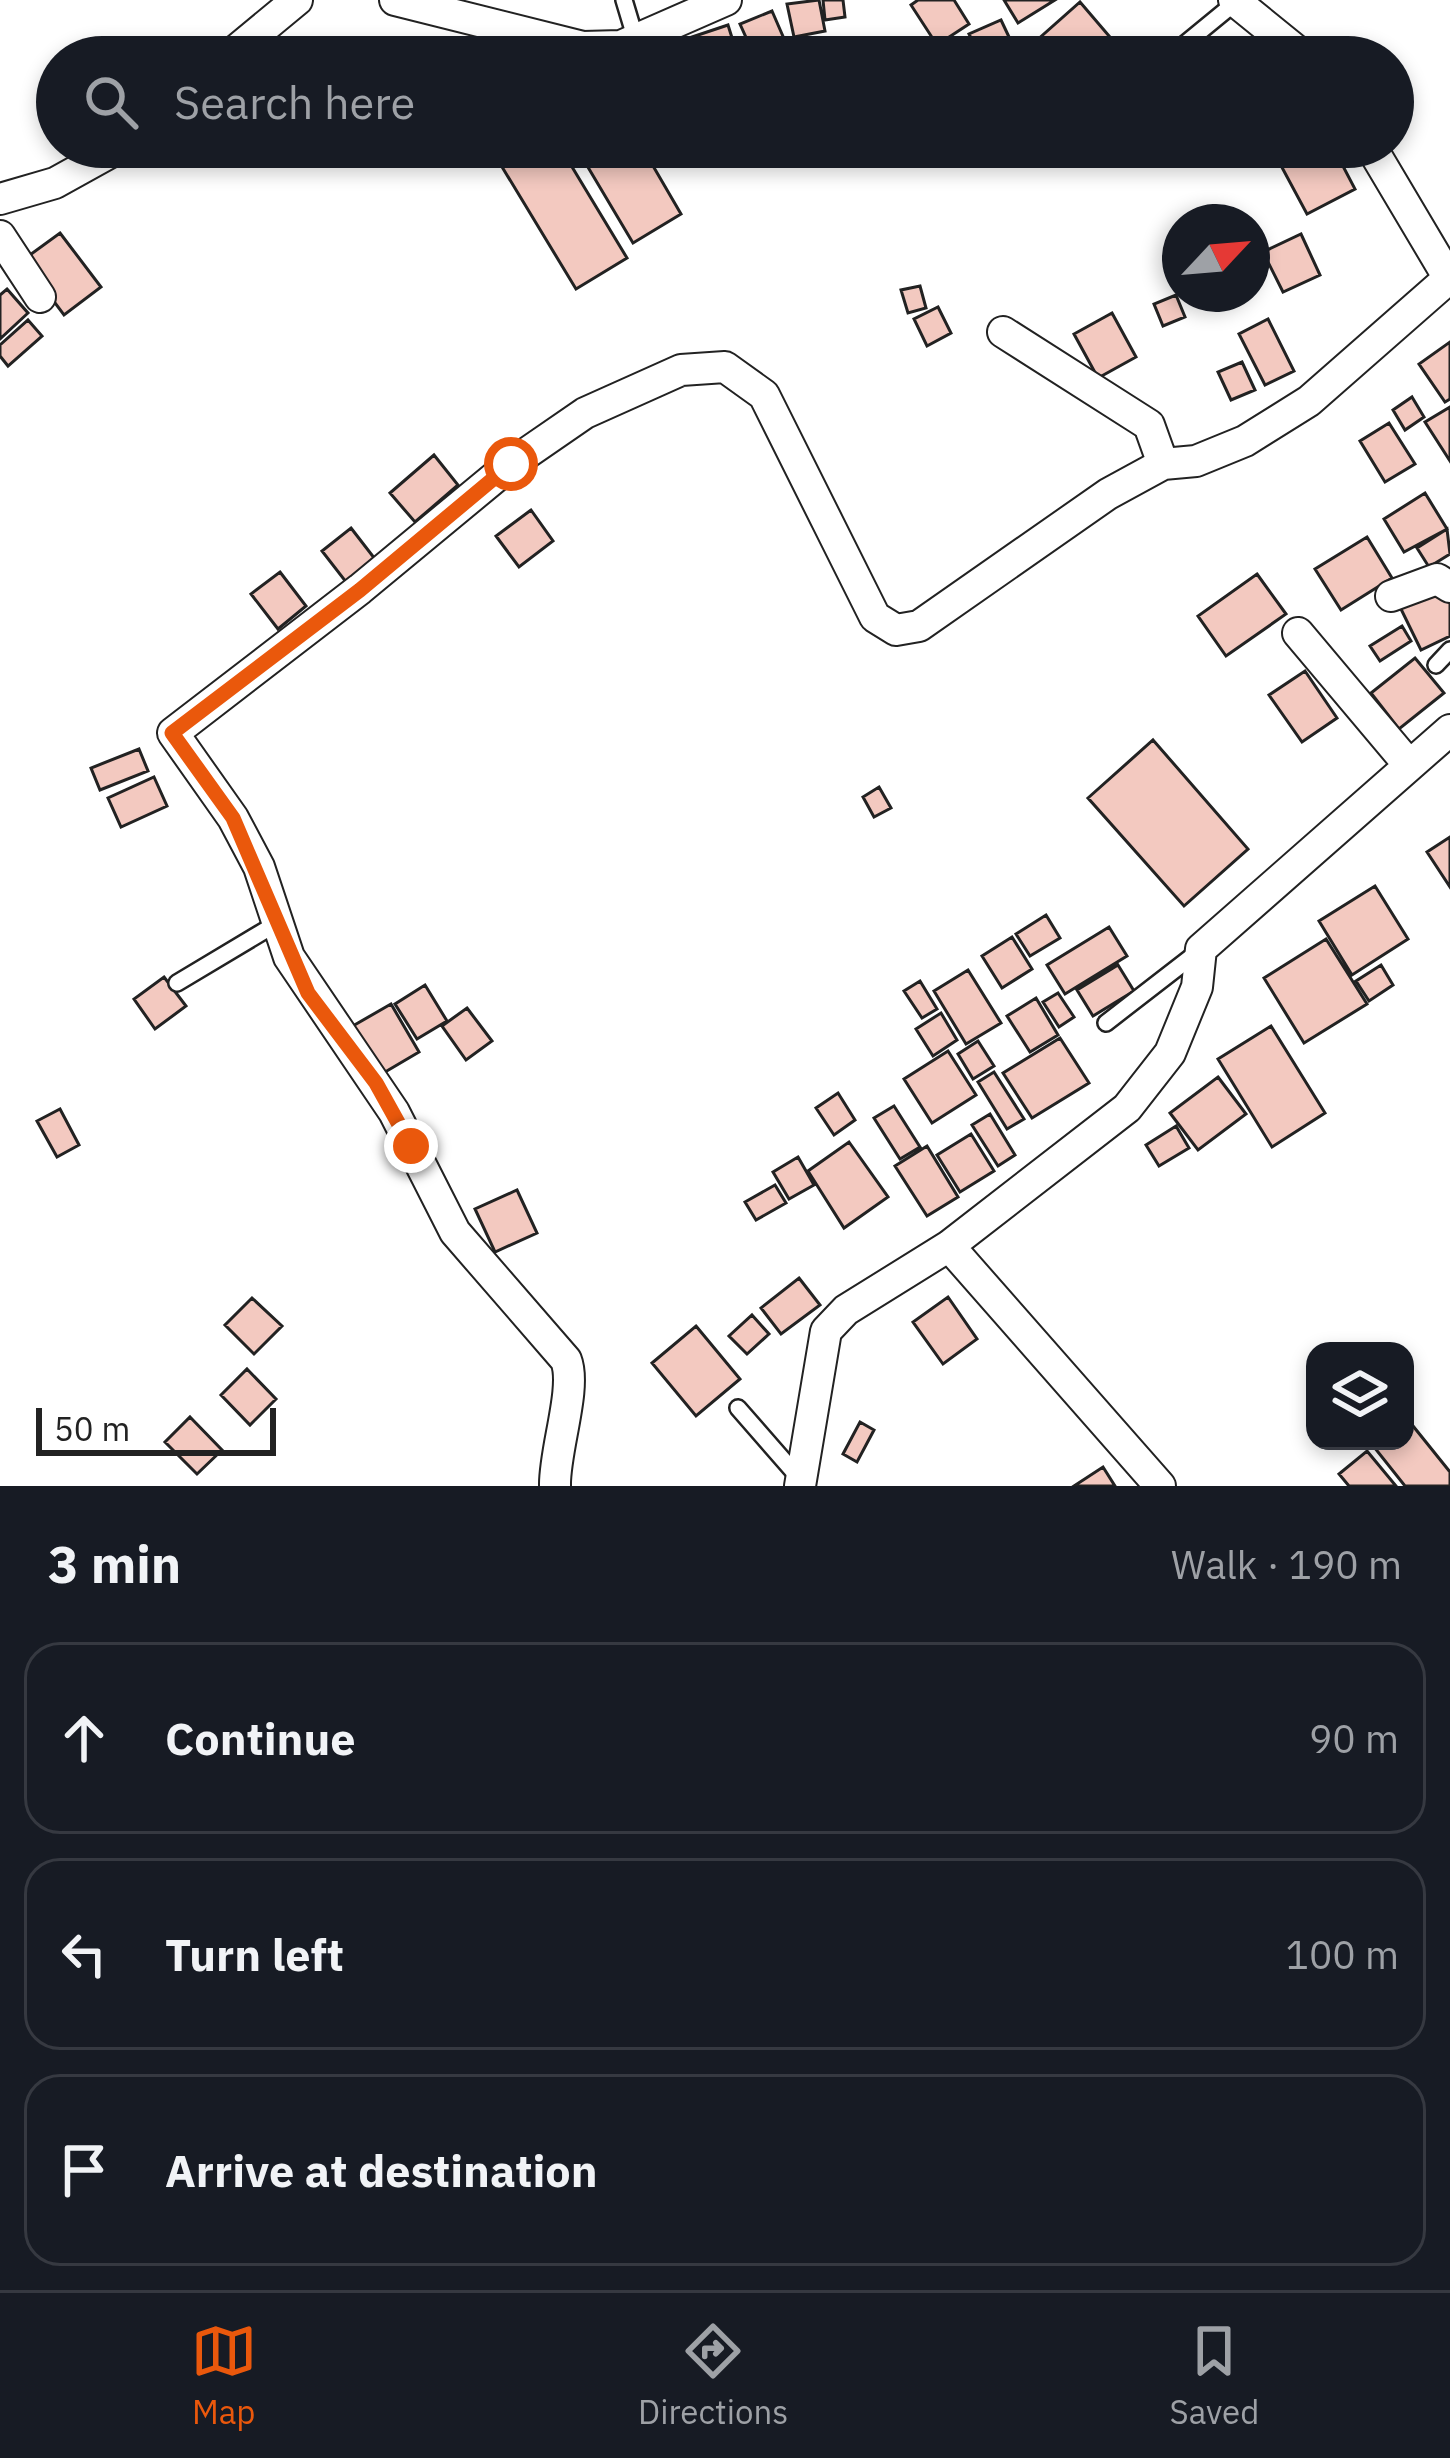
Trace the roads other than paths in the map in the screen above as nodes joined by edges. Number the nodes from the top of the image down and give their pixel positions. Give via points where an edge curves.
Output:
1 (297, 0) edge
2 (395, 0) edge
3 (624, 0) edge
4 (727, 0) edge
5 (1235, 1) edge
6 (253, 36) edge
7 (540, 36) edge
8 (635, 36) edge
9 (645, 36) edge
10 (1194, 36) edge
11 (1278, 36) edge
12 (82, 168) edge
13 (1383, 168) edge
14 (0, 199) edge
15 (0, 236) edge
16 (1449, 280) edge
17 (40, 297) dead end
18 (1003, 332) dead end
19 (1163, 464) junction
20 (1450, 587) edge
21 (1391, 596) dead end
22 (1298, 633) dead end
23 (1450, 650) edge
24 (1436, 665) dead end
25 (1450, 730) edge
26 (1408, 765) junction
27 (274, 925) junction
28 (1201, 949) junction
29 (177, 983) dead end
30 (1106, 1023) dead end
31 (949, 1246) junction
32 (738, 1408) dead end
33 (802, 1484) edge
34 (555, 1486) edge
35 (1160, 1486) edge

1 - 6 street
2 - 7 street
3 - 8 lane
4 - 9 street
5 - 10 lane
5 - 11 street
12 - 14 street
13 - 16 street
15 - 17 street
16 - 19 street via 1309,401 1244,441 1196,461
18 - 19 street via 1149,424
19 - 27 street via 920,626 896,630 875,617 764,395 745,376 725,367 681,370 585,412 172,733 233,818 259,867
20 - 21 street via 1437,579
22 - 26 street
23 - 24 lane
25 - 26 street
26 - 28 street
27 - 29 lane
27 - 34 street via 308,993 394,1112 454,1232 566,1360
28 - 30 lane
28 - 31 street via 1197,987 1170,1053 1127,1108
31 - 33 street via 826,1331
31 - 35 street
32 - 33 lane

